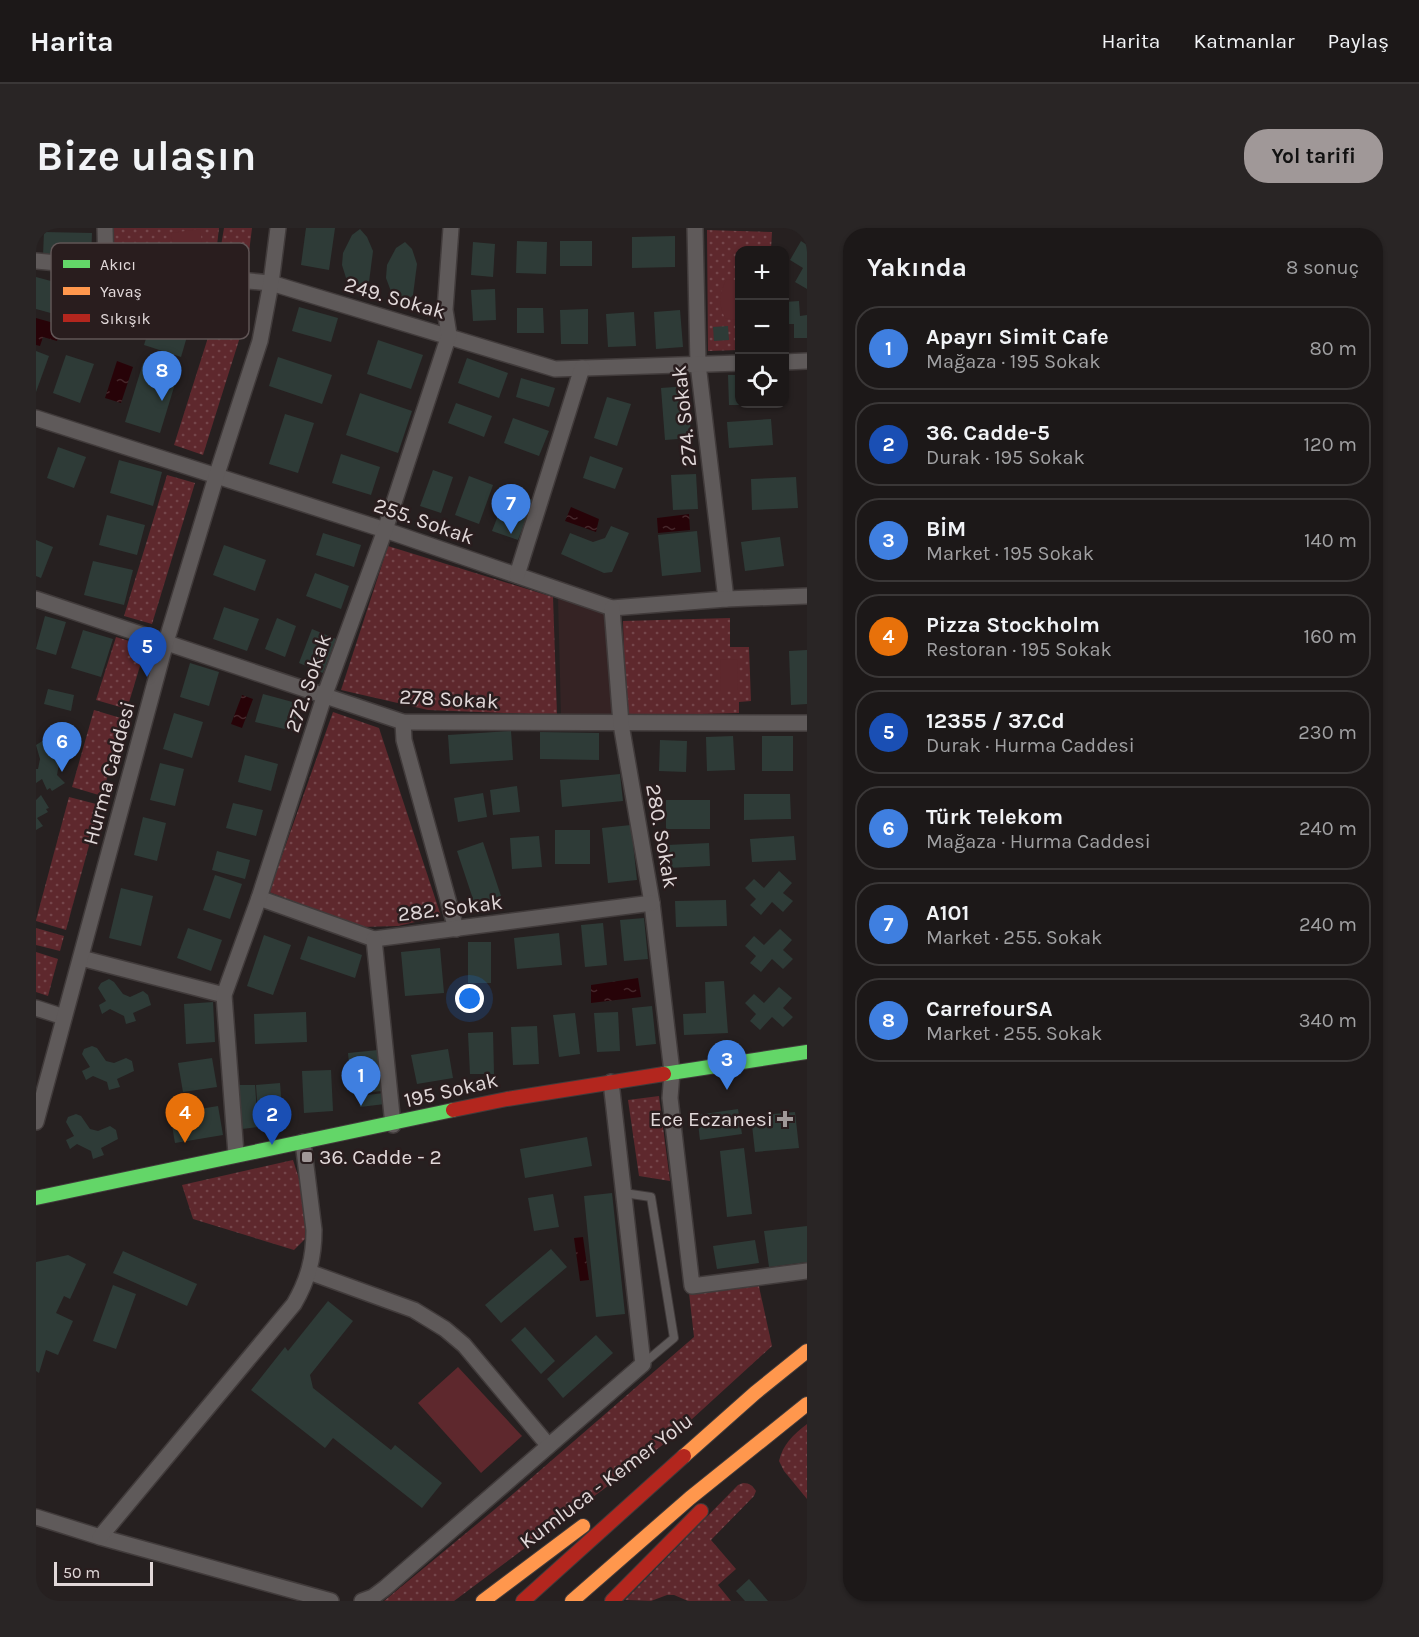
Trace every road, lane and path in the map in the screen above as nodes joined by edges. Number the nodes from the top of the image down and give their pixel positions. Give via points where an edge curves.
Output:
1 (105, 228) edge
2 (278, 228) edge
3 (451, 228) edge
4 (694, 228) edge
5 (105, 243) edge
6 (36, 261) edge
7 (51, 262) edge
8 (249, 281) edge
9 (271, 283) junction
10 (448, 335) junction
11 (807, 361) edge
12 (789, 362) edge
13 (735, 363) edge
14 (698, 364) junction
15 (582, 368) junction
16 (36, 418) edge
17 (216, 477) junction
18 (385, 530) junction
19 (517, 575) junction
20 (807, 596) edge
21 (36, 598) edge
22 (726, 599) junction
23 (612, 608) junction
24 (166, 642) junction
25 (325, 694) junction
26 (403, 722) junction
27 (807, 723) edge
28 (621, 724) junction
29 (259, 898) junction
30 (652, 903) junction
31 (456, 928) junction
32 (374, 939) junction
33 (81, 958) junction
34 (224, 995) junction
35 (36, 1008) edge
36 (64, 1017) junction
37 (807, 1052) edge
38 (672, 1072) junction
39 (610, 1082) junction
40 (36, 1122) edge
41 (393, 1125) junction
42 (303, 1142) junction
43 (237, 1155) junction
44 (622, 1193) junction
45 (36, 1198) edge
46 (807, 1271) edge
47 (309, 1272) junction
48 (807, 1351) edge
49 (643, 1364) junction
50 (755, 1393) junction
51 (807, 1404) edge
52 (787, 1421) junction
53 (548, 1445) junction
54 (36, 1517) edge
55 (100, 1537) junction
56 (331, 1601) edge
57 (362, 1601) edge
58 (483, 1601) edge
59 (523, 1601) edge
60 (572, 1601) edge
61 (612, 1601) edge

1 - 5 street
2 - 9 street, Hurma Caddesi
3 - 10 street, 272. Sokak
4 - 14 street, 274. Sokak
6 - 7 street, 249. Sokak
8 - 9 street, 249. Sokak
9 - 10 street, 249. Sokak
9 - 17 street, Hurma Caddesi via 260,341
10 - 15 street, 249. Sokak via 555,369
10 - 18 street, 272. Sokak
11 - 12 street
13 - 14 street, 249. Sokak
14 - 15 street, 249. Sokak
14 - 22 street, 274. Sokak
15 - 19 street
16 - 17 street, 255. Sokak
17 - 18 street, 255. Sokak
17 - 24 street, Hurma Caddesi
18 - 19 street, 255. Sokak
18 - 25 street, 272. Sokak
19 - 23 street, 255. Sokak
20 - 22 street, 255. Sokak
21 - 24 street, 278 Sokak
22 - 23 street, 255. Sokak
23 - 28 street, 280. Sokak
24 - 25 street, 278 Sokak
24 - 33 street, Hurma Caddesi
25 - 26 street, 278 Sokak
25 - 29 street, 272. Sokak
26 - 28 street, 278 Sokak
26 - 31 street via 404,740
27 - 28 street, 278 Sokak
28 - 30 street, 280. Sokak
29 - 32 street, 282. Sokak
29 - 34 street, 272. Sokak
30 - 31 street, 282. Sokak
30 - 38 street, 280. Sokak
31 - 32 street, 282. Sokak
32 - 41 street
33 - 34 street
33 - 36 street, Hurma Caddesi
34 - 43 street, 272. Sokak
35 - 36 street
36 - 40 street, Hurma Caddesi
37 - 38 main road, 195 Sokak
38 - 39 main road, 195 Sokak
38 - 46 street, 280. Sokak via 670,1098 692,1286
39 - 41 main road, 195 Sokak via 507,1099
39 - 44 street
41 - 42 main road, 195 Sokak
42 - 43 main road, 195 Sokak
42 - 47 street via 314,1230
43 - 45 main road, 195 Sokak
44 - 49 street
44 - 49 lane via 651,1197 674,1338
47 - 53 street via 414,1310 446,1329
47 - 55 street via 294,1304
48 - 50 main road, Kumluca - Kemer Yolu
49 - 53 street
50 - 58 main road, Kumluca - Kemer Yolu
50 - 59 main road, Kumluca - Kemer Yolu
51 - 52 main road
52 - 60 main road via 690,1498
52 - 61 main road
53 - 57 street via 385,1588
54 - 55 street
55 - 56 street

